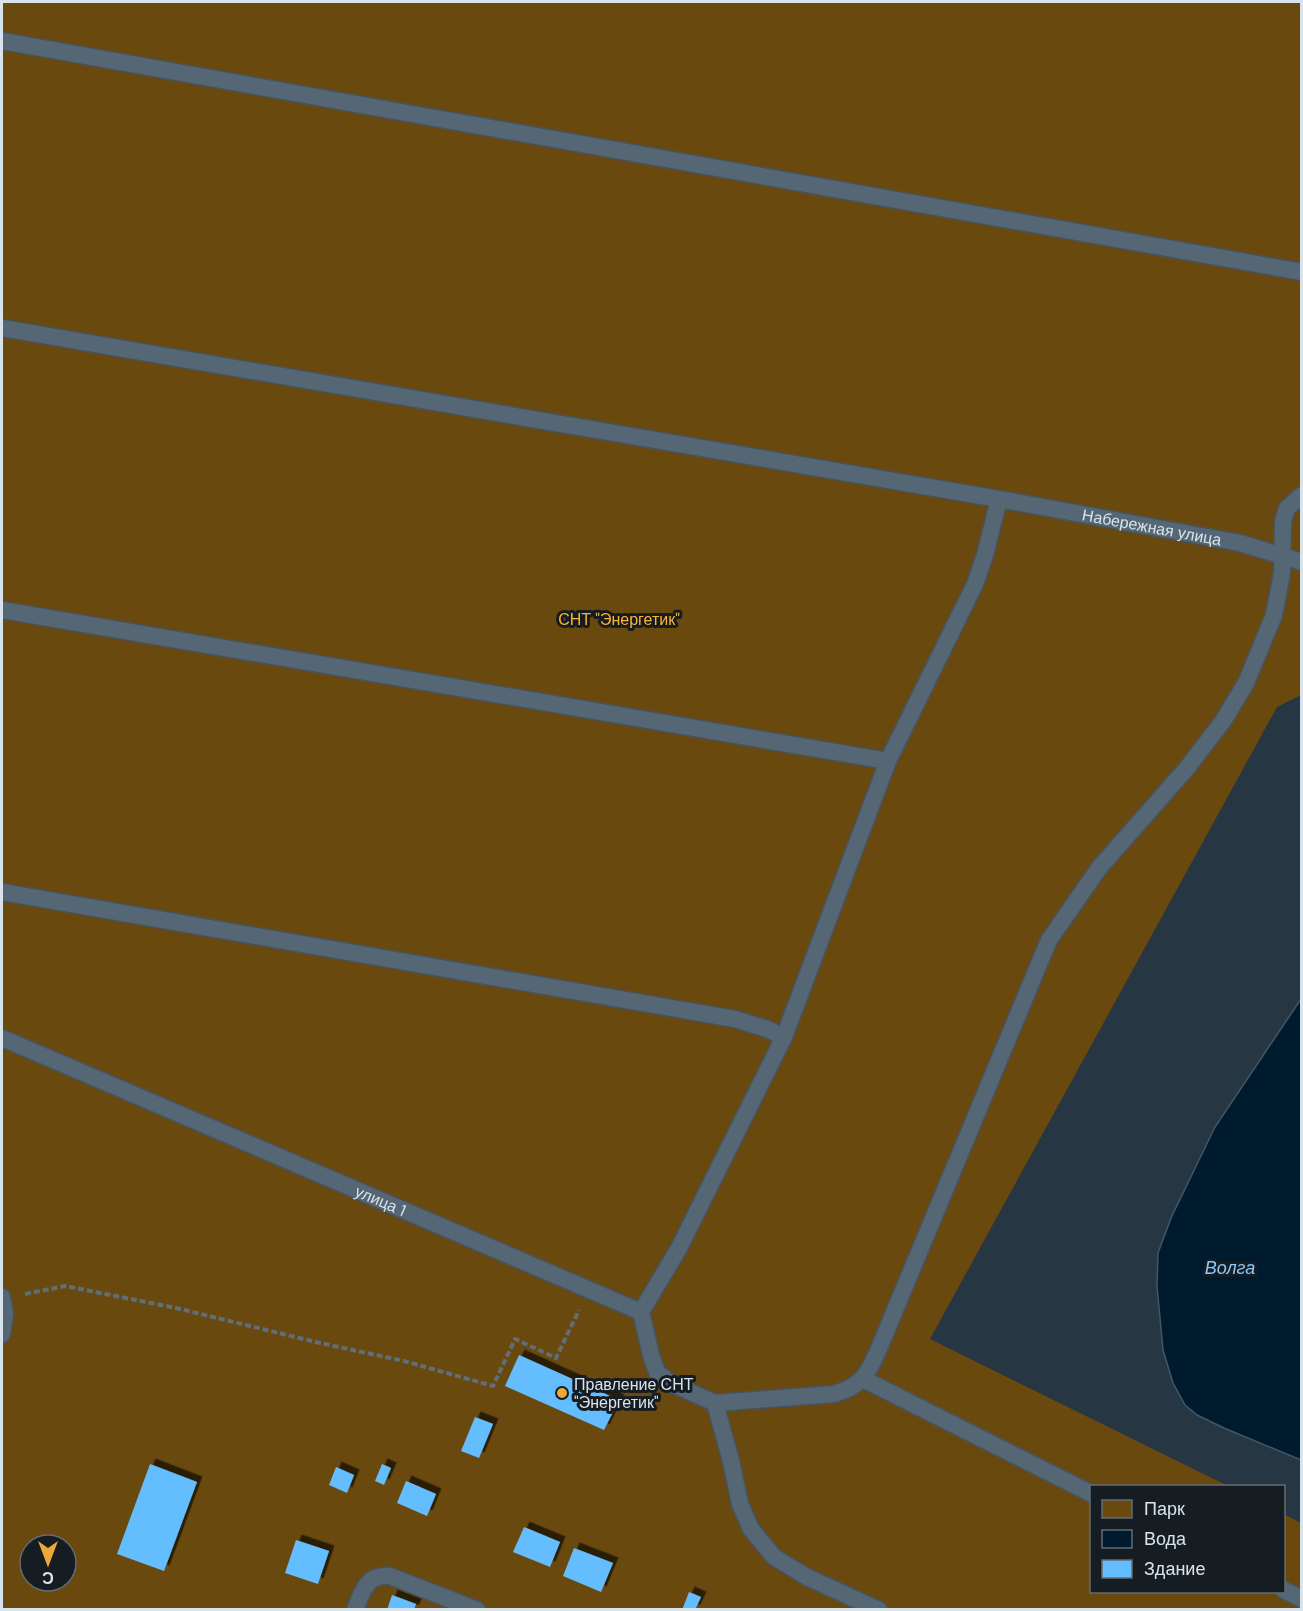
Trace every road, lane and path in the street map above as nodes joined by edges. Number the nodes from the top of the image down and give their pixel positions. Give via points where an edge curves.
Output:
1 (2, 41) edge
2 (1302, 272) edge
3 (2, 328) edge
4 (1302, 495) edge
5 (999, 499) junction
6 (1281, 556) junction
7 (1302, 562) edge
8 (2, 609) edge
9 (888, 761) junction
10 (2, 892) edge
11 (784, 1037) junction
12 (2, 1038) edge
13 (588, 1290) junction
14 (2, 1298) edge
15 (641, 1311) junction
16 (2, 1334) edge
17 (863, 1379) junction
18 (716, 1403) junction
19 (1090, 1493) edge
20 (1285, 1590) edge
21 (1302, 1599) edge
22 (355, 1610) edge
23 (477, 1610) edge
24 (879, 1610) edge

1 - 2 lane
3 - 5 lane, Набережная улица
4 - 6 lane via 1287,508
5 - 6 lane, Набережная улица via 1240,543
5 - 9 lane via 975,584
6 - 7 lane, Набережная улица
6 - 17 lane via 1274,615 1246,683 1187,768 1099,868 1049,940
8 - 9 lane
9 - 11 lane
10 - 11 lane via 735,1019
11 - 15 lane via 679,1248
12 - 13 lane, улица 1
13 - 14 path via 556,1358 515,1339 493,1386 404,1361 65,1286
13 - 15 lane, улица 1
14 - 16 lane
15 - 18 lane via 657,1372 670,1383
17 - 18 lane via 851,1389 834,1394
17 - 19 lane
18 - 24 lane via 740,1504 751,1529 774,1557
20 - 21 lane
22 - 23 lane via 367,1582 382,1575

